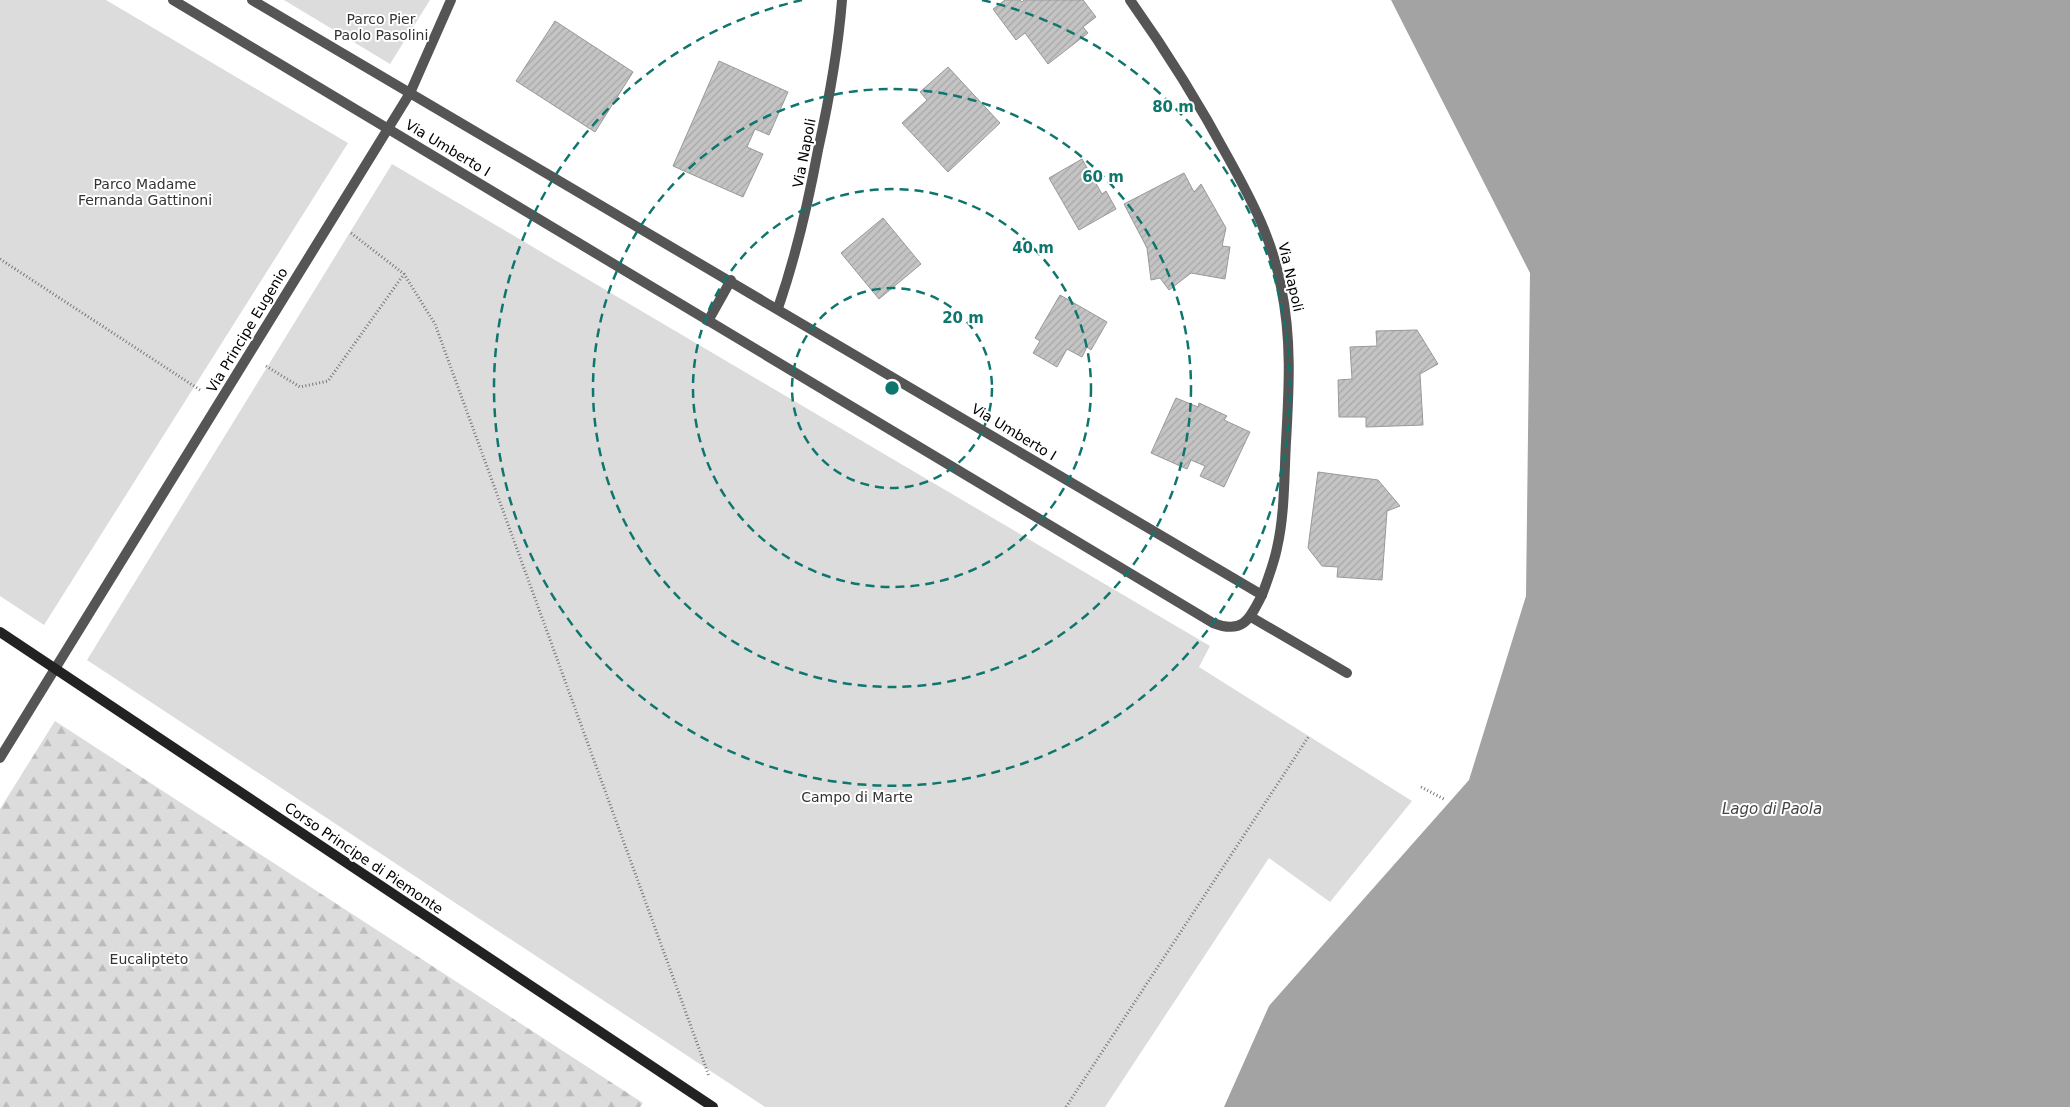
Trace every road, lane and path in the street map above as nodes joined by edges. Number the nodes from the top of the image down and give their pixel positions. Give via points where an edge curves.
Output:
1 (173, 0) edge
2 (252, 0) edge
3 (451, 0) edge
4 (842, 0) edge
5 (1130, 0) edge
6 (410, 94) junction
7 (388, 128) junction
8 (332, 218) junction
9 (0, 259) edge
10 (404, 274) junction
11 (731, 280) junction
12 (778, 308) junction
13 (708, 321) junction
14 (248, 355) junction
15 (219, 402) junction
16 (1262, 594) junction
17 (1251, 617) junction
18 (0, 632) edge
19 (55, 669) junction
20 (1347, 674) dead end
21 (1309, 736) dead end
22 (0, 758) edge
23 (1421, 787) dead end
24 (1444, 799) dead end
25 (710, 1079) dead end
26 (713, 1107) edge
27 (1066, 1107) edge

1 - 7 street, Via Umberto I
2 - 6 street, Via Umberto I
3 - 6 street, Via Principe Eugenio
4 - 12 street, Via Napoli via 834,69 804,220
5 - 16 street, Via Napoli via 1204,114 1250,198 1268,238 1281,286 1289,338 1282,503 1277,547
6 - 7 street, Via Principe Eugenio
6 - 11 street, Via Umberto I
7 - 8 street, Via Principe Eugenio
7 - 13 street, Via Umberto I
8 - 10 path
8 - 14 street, Via Principe Eugenio
9 - 15 path
10 - 14 path via 328,382 300,387
10 - 25 path via 435,324
11 - 12 street, Via Umberto I
11 - 13 street
12 - 16 street, Via Umberto I
13 - 17 street, Via Umberto I via 1213,624 1234,627
14 - 15 street, Via Principe Eugenio
15 - 19 street, Via Principe Eugenio
16 - 17 street
17 - 20 street
18 - 19 street, Corso Principe di Piemonte
19 - 22 street, Via Principe Eugenio
19 - 26 street, Corso Principe di Piemonte
21 - 27 path
23 - 24 path

